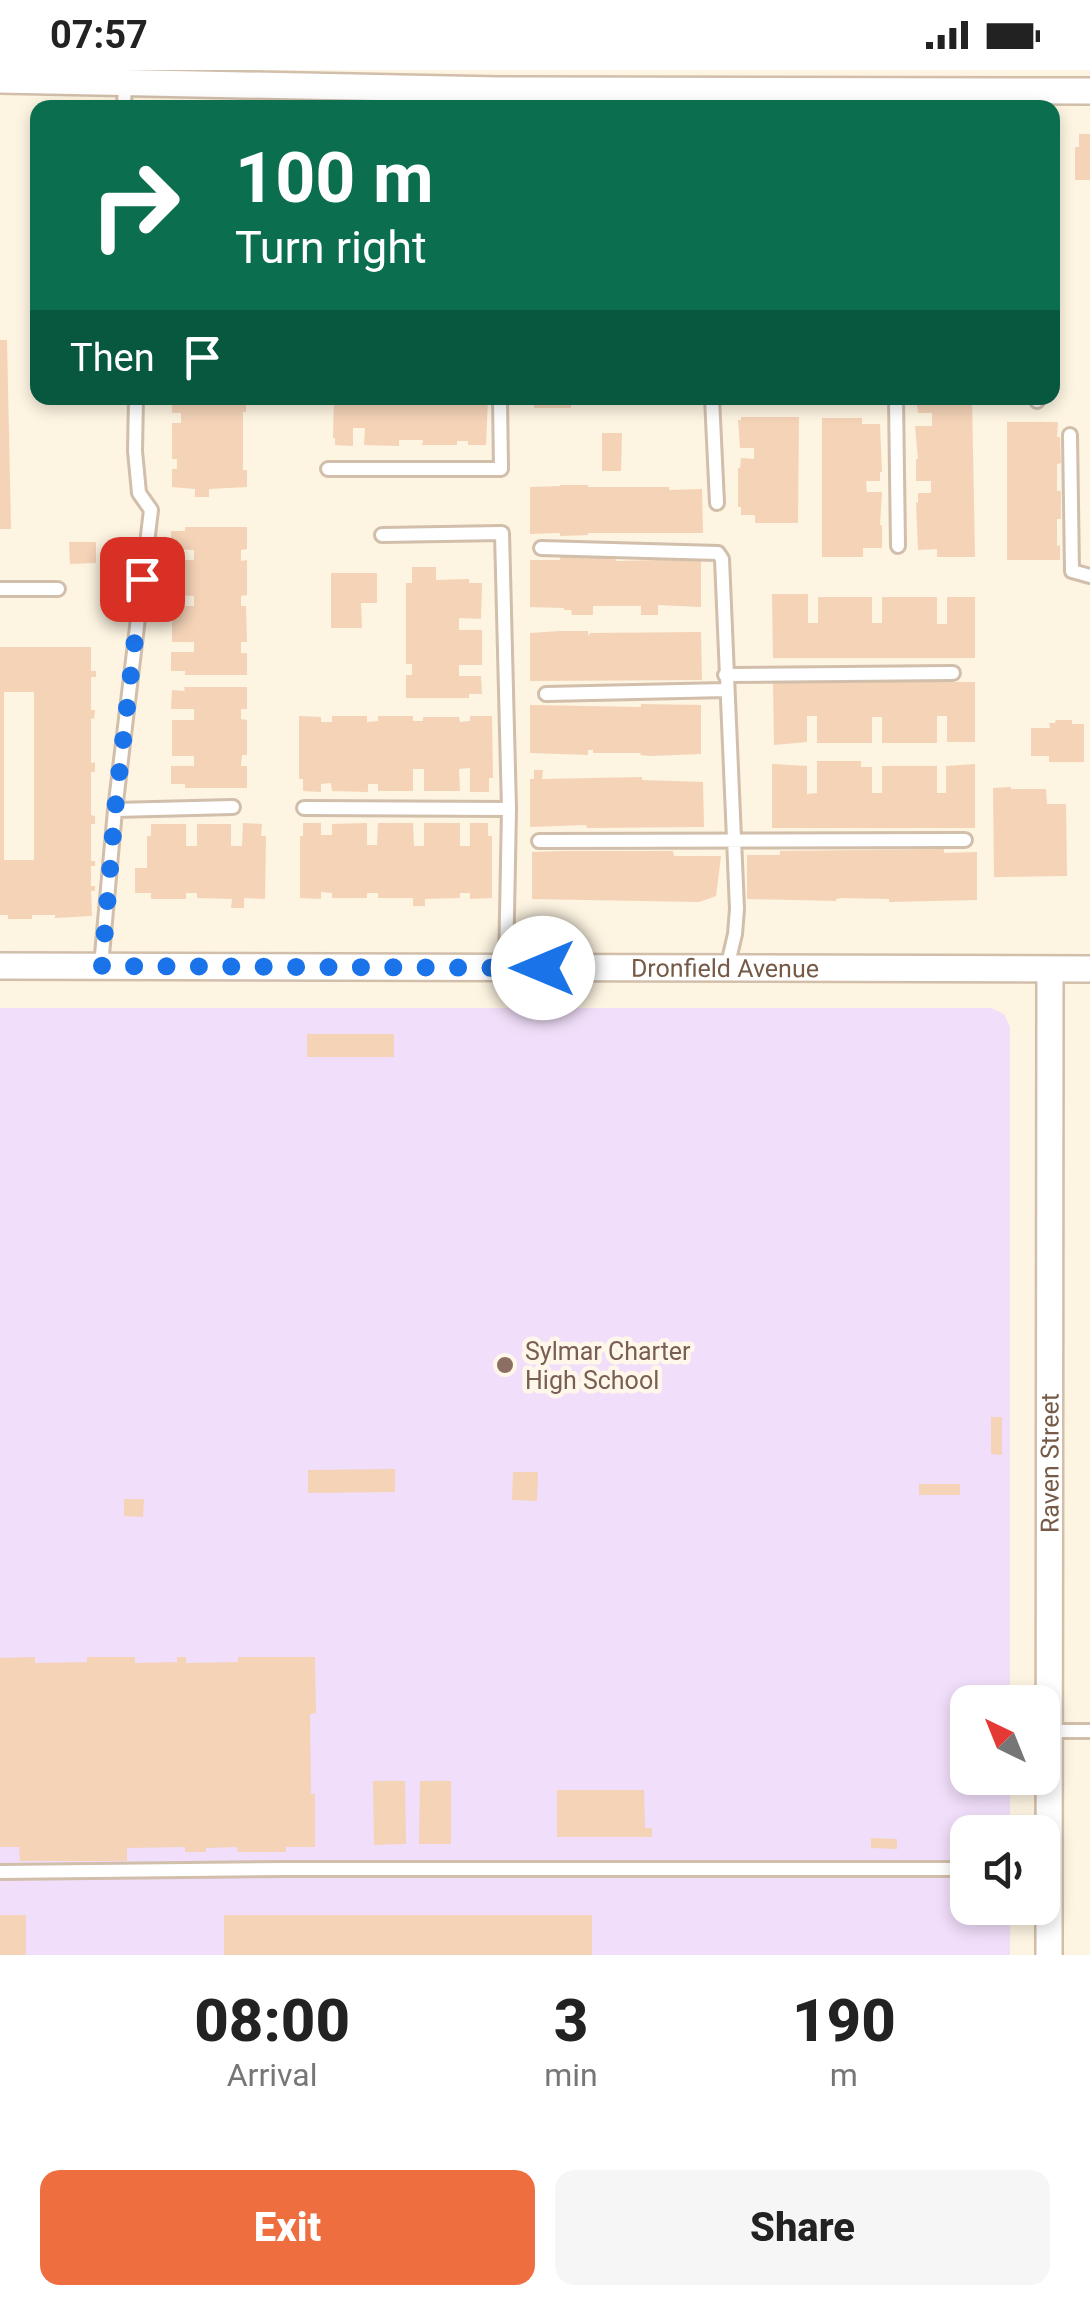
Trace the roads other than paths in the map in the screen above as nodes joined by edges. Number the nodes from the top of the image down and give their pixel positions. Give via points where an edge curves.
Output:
1 (455, 79) edge
2 (0, 80) edge
3 (124, 87) edge
4 (1090, 91) edge
5 (500, 98) edge
6 (608, 98) edge
7 (899, 99) edge
8 (1039, 99) edge
9 (136, 405) edge
10 (500, 405) edge
11 (712, 405) edge
12 (896, 405) edge
13 (1070, 435) dead end
14 (328, 469) dead end
15 (717, 503) dead end
16 (382, 535) dead end
17 (898, 546) dead end
18 (542, 548) dead end
19 (1090, 576) edge
20 (0, 588) edge
21 (58, 589) dead end
22 (953, 673) dead end
23 (725, 675) junction
24 (726, 690) junction
25 (546, 694) dead end
26 (233, 806) dead end
27 (304, 808) dead end
28 (509, 809) junction
29 (115, 810) junction
30 (734, 840) junction
31 (965, 840) dead end
32 (539, 841) dead end
33 (0, 966) edge
34 (102, 966) junction
35 (506, 967) junction
36 (727, 968) junction
37 (1090, 969) edge
38 (1050, 970) junction
39 (1050, 1685) edge
40 (1088, 1731) edge
41 (1060, 1732) edge
42 (950, 1870) edge
43 (0, 1872) edge
44 (1048, 1925) edge
45 (1049, 1955) edge

1 - 3 street
1 - 5 street
2 - 3 street
4 - 8 street
5 - 6 street
6 - 7 street
7 - 8 street via 987,85
9 - 29 lane via 139,493 151,510
10 - 14 lane via 500,468
11 - 15 lane
12 - 17 lane
13 - 19 lane via 1072,570
16 - 28 lane via 502,533
18 - 23 lane via 718,553
20 - 21 lane
22 - 23 lane
23 - 24 lane
24 - 25 lane
24 - 30 lane
26 - 29 lane
27 - 28 lane
28 - 35 lane
29 - 34 lane
30 - 31 lane
30 - 32 lane
30 - 36 lane via 737,909
33 - 34 street, Dronfield Avenue
34 - 35 street, Dronfield Avenue
35 - 36 street, Dronfield Avenue
36 - 38 street, Dronfield Avenue
37 - 38 street, Dronfield Avenue
38 - 39 street, Raven Street
40 - 41 lane
42 - 43 lane
44 - 45 street, Raven Street

